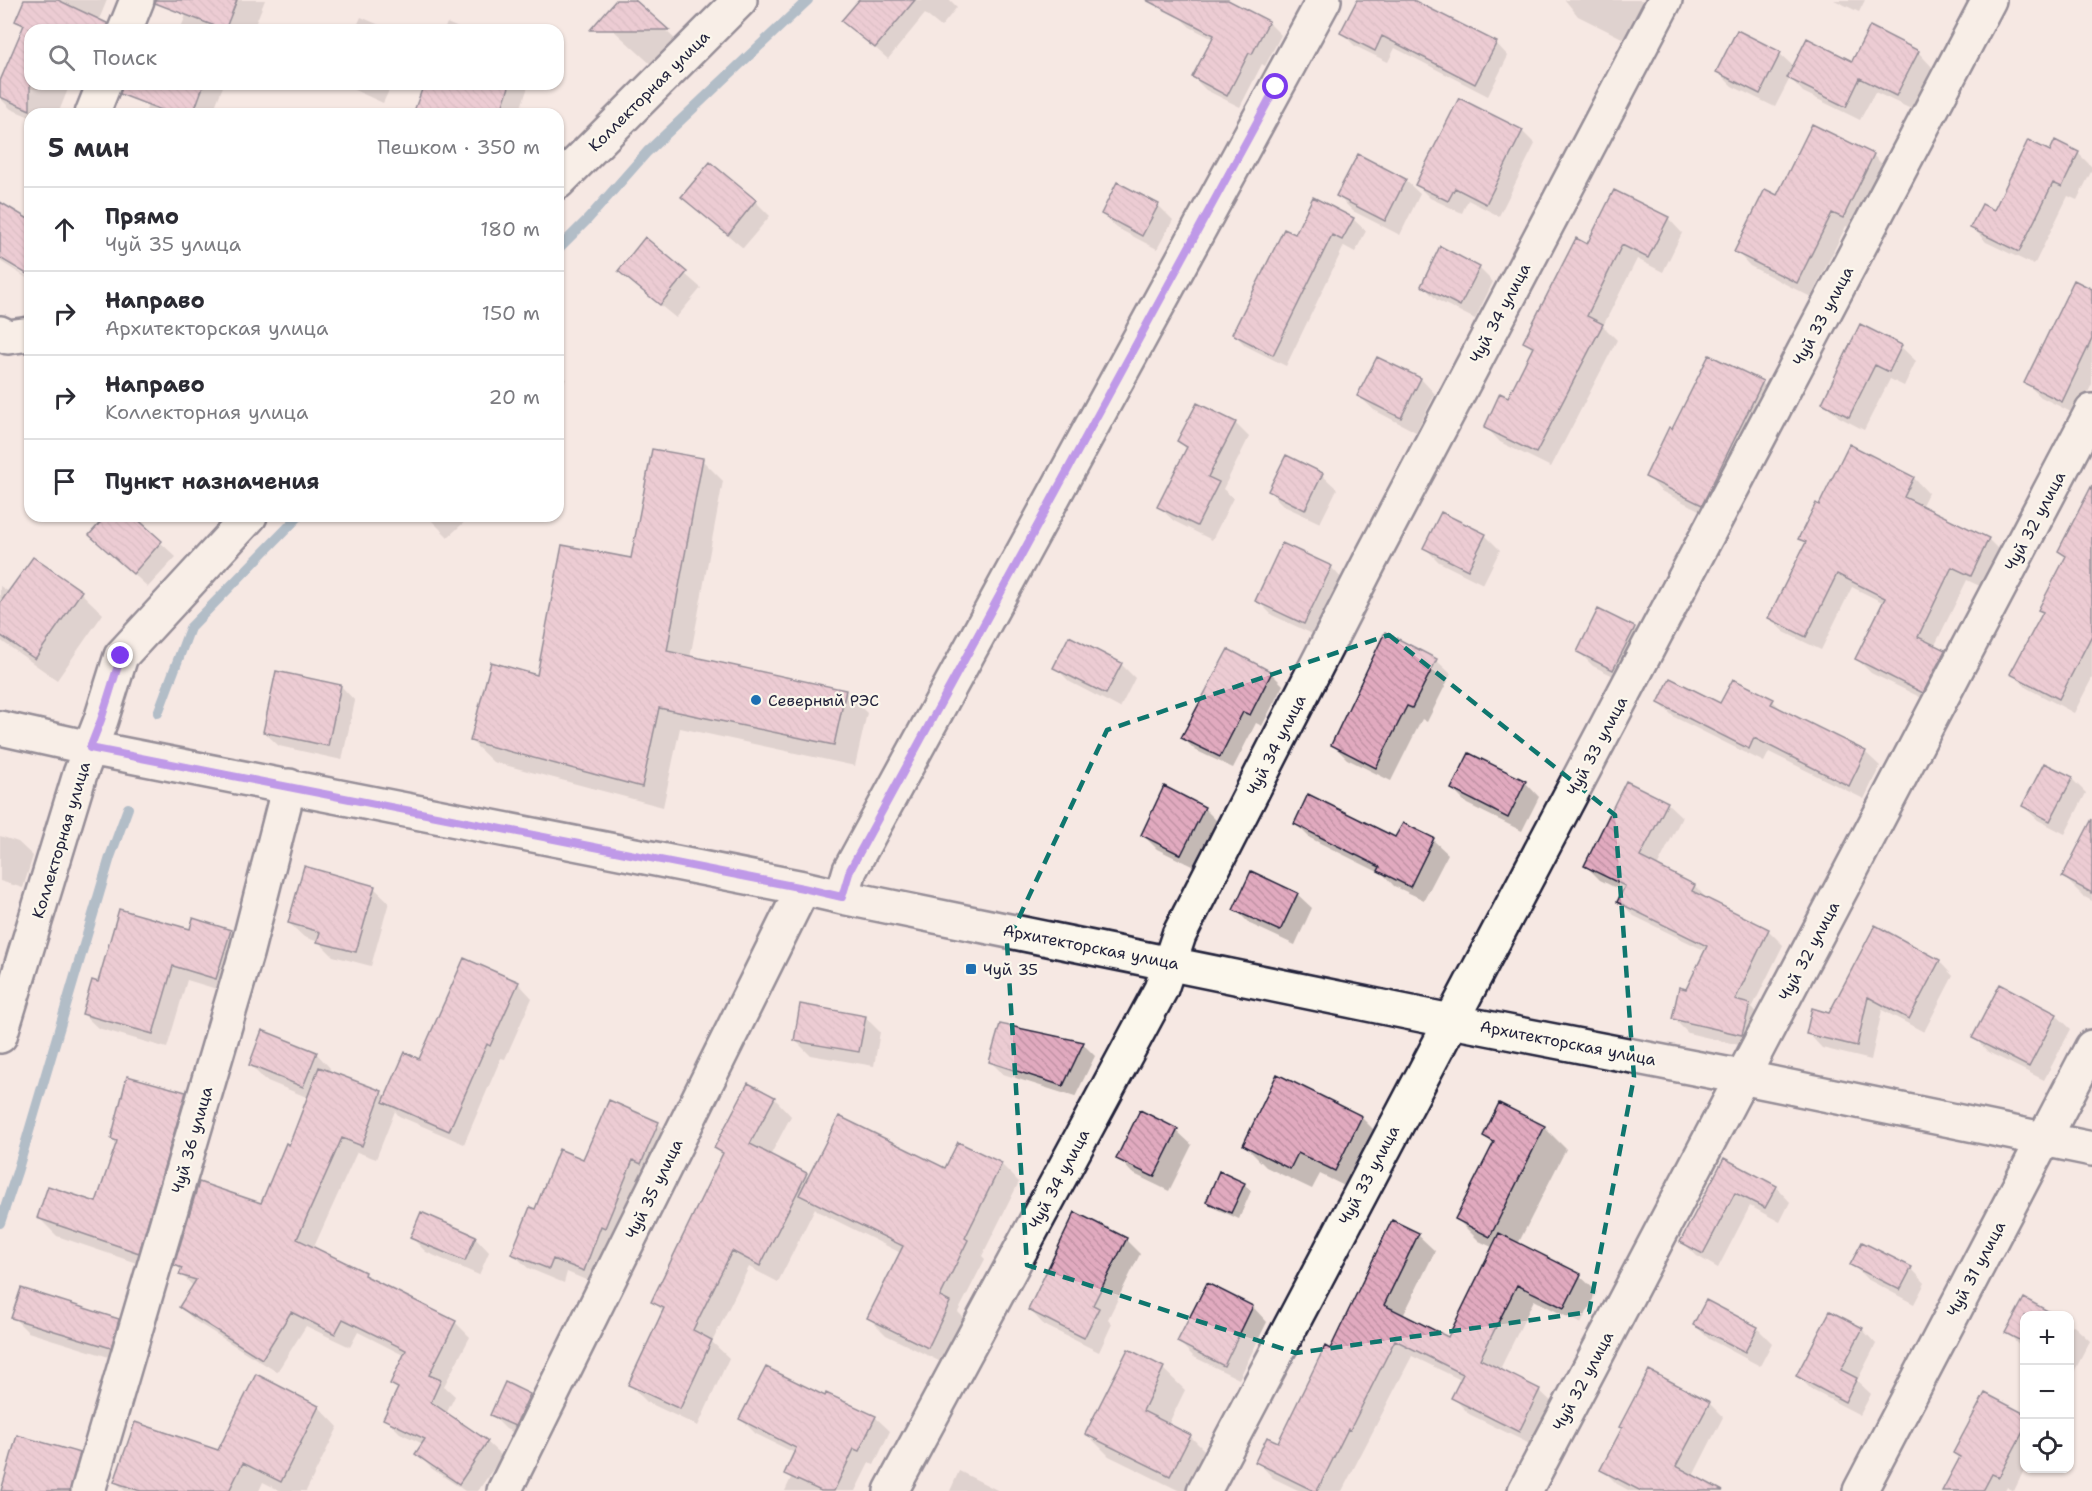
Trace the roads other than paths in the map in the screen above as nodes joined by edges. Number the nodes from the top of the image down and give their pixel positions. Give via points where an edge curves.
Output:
1 (137, 0) edge
2 (740, 0) edge
3 (1324, 0) edge
4 (1665, 0) edge
5 (1989, 0) edge
6 (127, 24) edge
7 (102, 90) edge
8 (94, 108) edge
9 (564, 176) edge
10 (0, 333) edge
11 (24, 335) edge
12 (2092, 411) edge
13 (244, 522) edge
14 (0, 728) edge
15 (90, 748) junction
16 (289, 786) junction
17 (803, 888) junction
18 (842, 897) junction
19 (1170, 963) junction
20 (1450, 1021) junction
21 (0, 1036) edge
22 (2092, 1047) edge
23 (1742, 1077) junction
24 (2044, 1140) junction
25 (2092, 1149) edge
26 (88, 1491) edge
27 (504, 1491) edge
28 (891, 1491) edge
29 (1204, 1491) edge
30 (1525, 1491) edge
31 (1860, 1491) edge

1 - 6 street
2 - 9 street, Коллекторная улица
3 - 18 street via 850,870
4 - 19 street, Чуй 34 улица via 1365,569 1179,935
5 - 20 street, Чуй 33 улица
7 - 8 street
10 - 11 street via 8,337
12 - 23 street, Чуй 32 улица
13 - 15 street, Коллекторная улица via 121,656
14 - 15 street, Архитекторская улица
15 - 16 street, Архитекторская улица
15 - 21 street, Коллекторная улица
16 - 17 street, Архитекторская улица
16 - 26 street, Чуй 36 улица via 246,954
17 - 18 street, Архитекторская улица
17 - 27 street, Чуй 35 улица
18 - 19 street, Архитекторская улица
19 - 20 street, Архитекторская улица
19 - 28 street, Чуй 34 улица via 1161,989
20 - 23 street, Архитекторская улица
20 - 29 street, Чуй 33 улица
22 - 24 street, Чуй 31 улица
23 - 24 street, Архитекторская улица
23 - 30 street, Чуй 32 улица
24 - 25 street, Архитекторская улица
24 - 31 street, Чуй 31 улица

